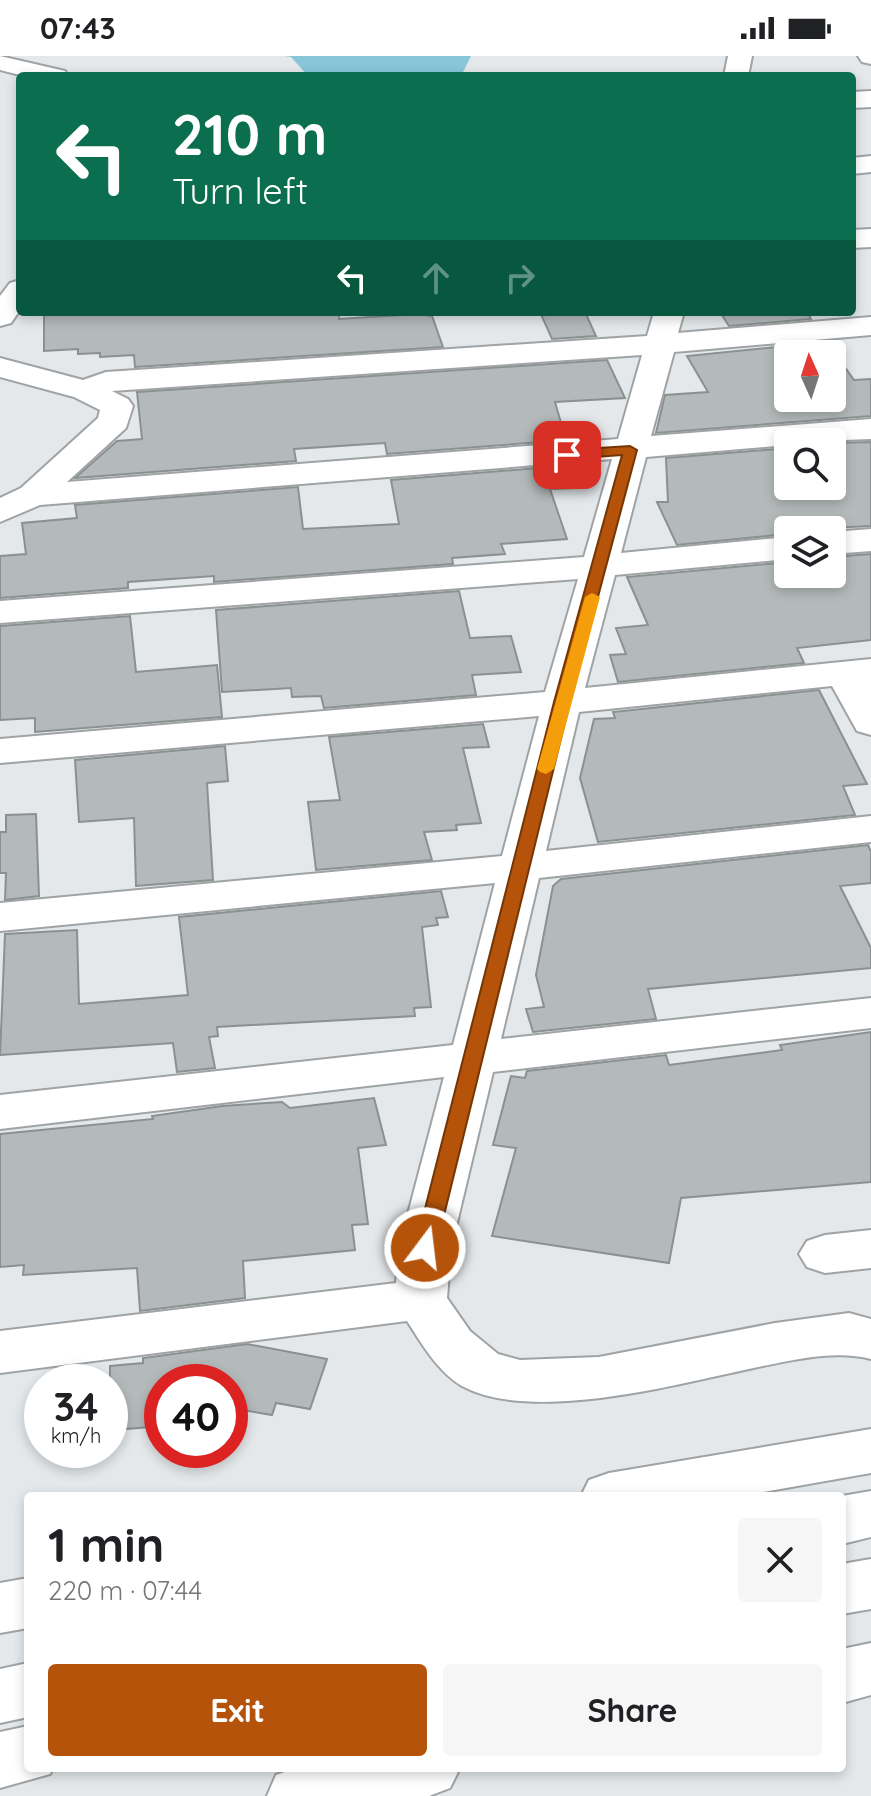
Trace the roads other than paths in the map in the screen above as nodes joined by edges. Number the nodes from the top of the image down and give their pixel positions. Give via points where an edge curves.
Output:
1 (0, 63) edge
2 (39, 72) edge
3 (871, 326) edge
4 (665, 328) edge
5 (0, 367) edge
6 (85, 390) junction
7 (871, 429) edge
8 (630, 450) junction
9 (33, 495) junction
10 (0, 512) edge
11 (871, 540) edge
12 (846, 542) edge
13 (774, 549) edge
14 (601, 566) junction
15 (0, 612) edge
16 (858, 671) edge
17 (562, 702) junction
18 (871, 723) edge
19 (0, 751) edge
20 (871, 829) edge
21 (521, 867) junction
22 (0, 917) edge
23 (871, 1013) edge
24 (474, 1060) junction
25 (0, 1112) edge
26 (421, 1300) junction
27 (871, 1339) edge
28 (0, 1352) edge
29 (871, 1451) edge
30 (632, 1492) edge
31 (871, 1514) edge
32 (846, 1519) edge
33 (871, 1584) edge
34 (846, 1588) edge
35 (24, 1604) edge
36 (0, 1608) edge
37 (871, 1669) edge
38 (846, 1675) edge
39 (24, 1691) edge
40 (0, 1696) edge
41 (24, 1755) edge
42 (0, 1760) edge
43 (410, 1772) edge
44 (299, 1796) edge

1 - 2 main road
3 - 4 main road
4 - 6 main road via 106,382
4 - 8 main road
5 - 6 main road
6 - 9 main road via 117,406 114,421
7 - 8 main road
8 - 9 main road
8 - 14 main road
9 - 10 main road
11 - 12 main road
13 - 14 main road
14 - 15 main road
14 - 17 main road
16 - 17 main road
16 - 18 main road
17 - 19 main road
17 - 21 main road
20 - 21 main road
21 - 22 main road
21 - 24 main road
23 - 24 main road
24 - 25 main road
24 - 26 main road via 425,1248
26 - 27 main road via 451,1345 481,1371 520,1381 599,1378 849,1333
26 - 28 main road
29 - 30 main road
31 - 32 main road
33 - 34 main road
35 - 36 main road
37 - 38 main road
39 - 40 main road
41 - 42 main road
43 - 44 main road

